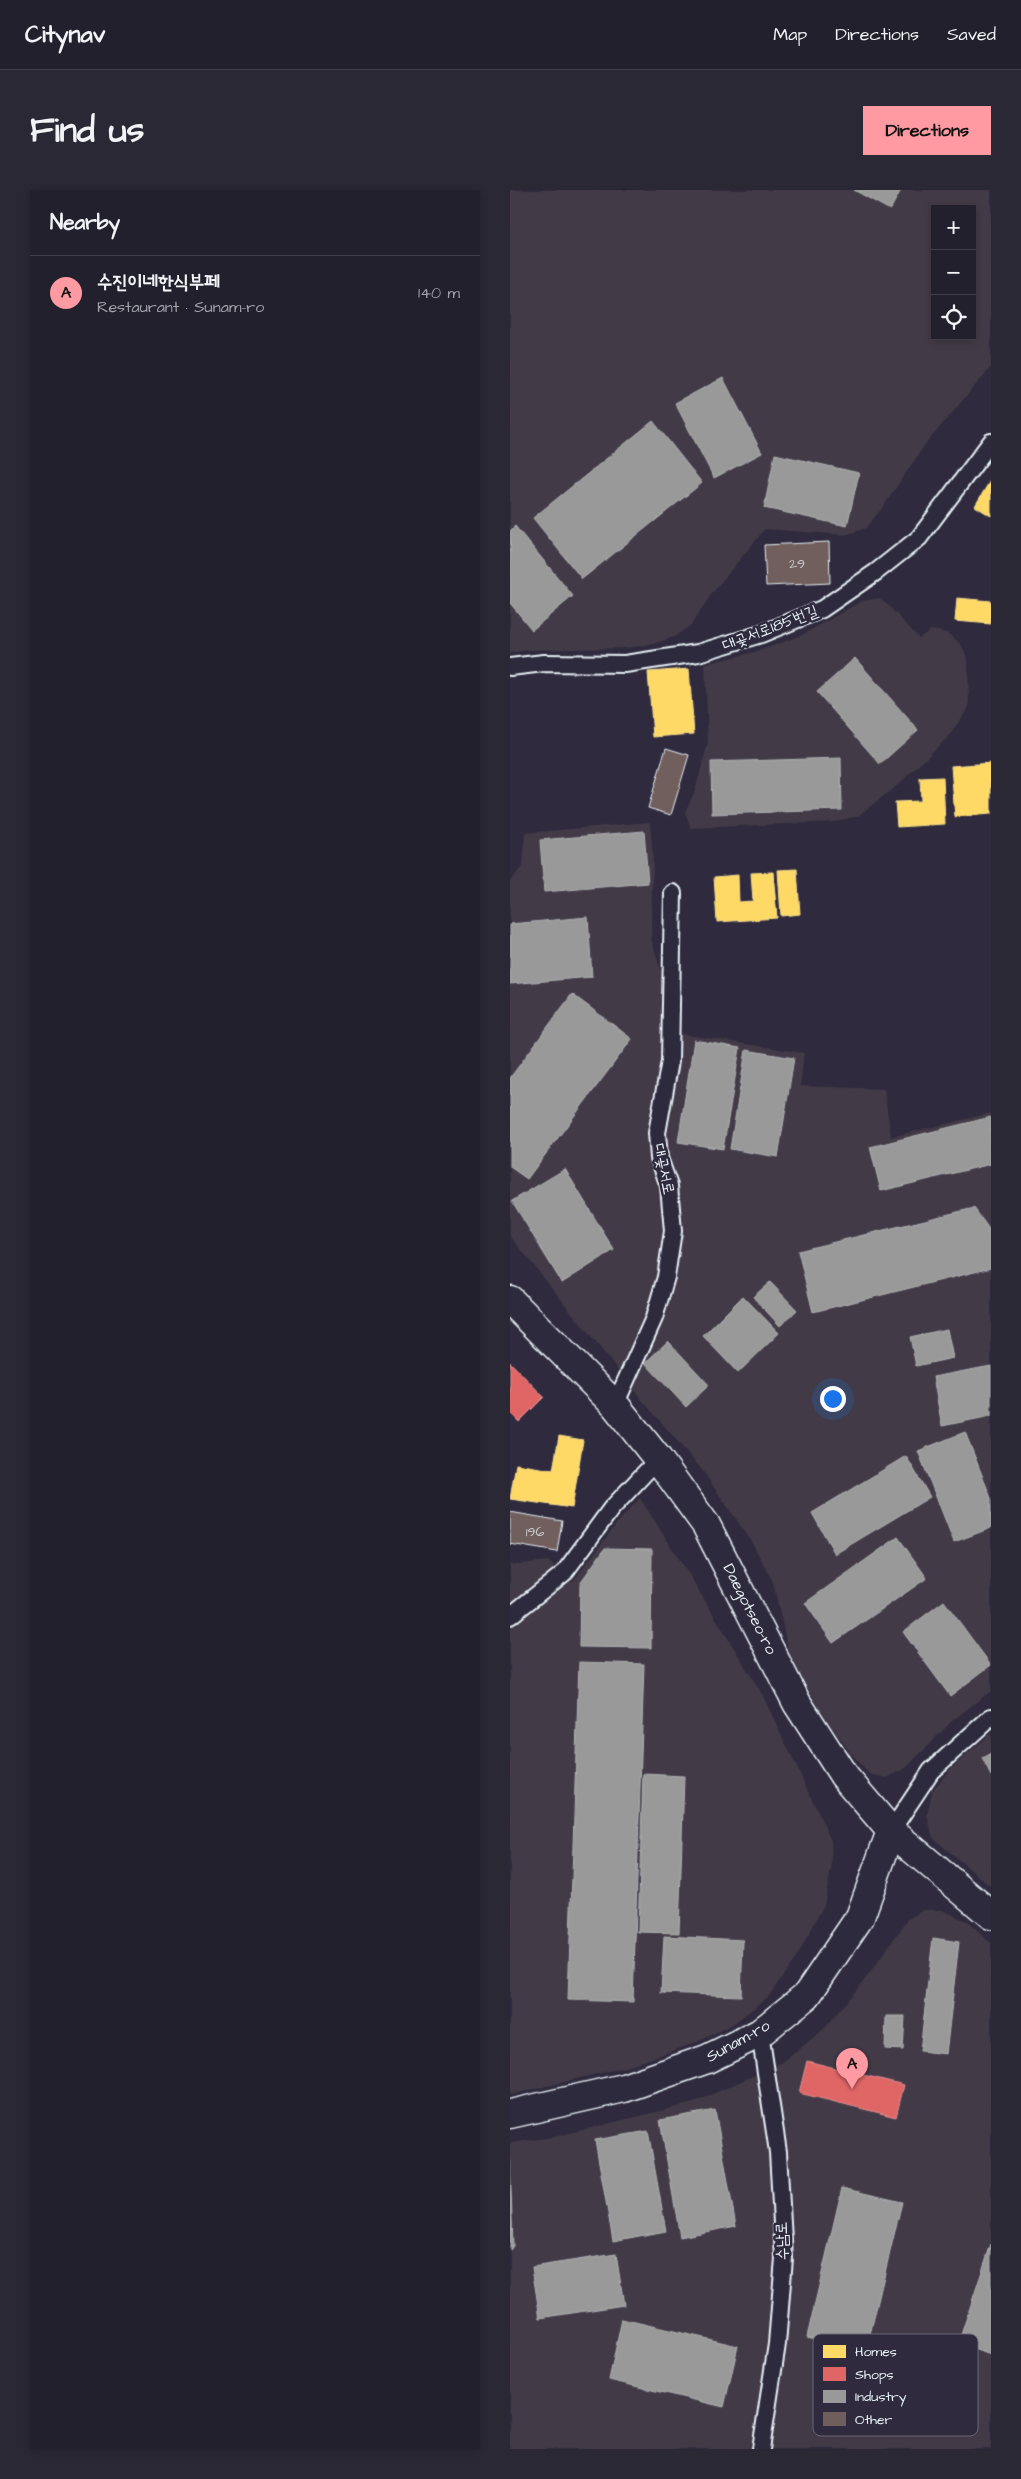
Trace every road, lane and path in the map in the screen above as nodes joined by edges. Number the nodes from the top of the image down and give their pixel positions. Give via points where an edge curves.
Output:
1 (991, 442) edge
2 (510, 667) edge
3 (672, 894) dead end
4 (510, 1300) edge
5 (615, 1405) junction
6 (658, 1459) junction
7 (510, 1616) edge
8 (991, 1717) edge
9 (891, 1831) junction
10 (991, 1914) edge
11 (760, 2033) junction
12 (510, 2114) edge
13 (761, 2449) edge

1 - 2 lane, 대곶서로185번길 via 918,538 822,609 761,634 698,653 625,664 544,663
3 - 5 lane, 대곶서로 via 670,1061 656,1133 659,1158 669,1186 674,1231 666,1278 654,1318
4 - 5 street, Daegotseo-ro
5 - 6 street, Daegotseo-ro
6 - 7 lane via 612,1509 564,1573
6 - 9 street, Daegotseo-ro via 706,1525 797,1703 844,1776
8 - 9 lane via 931,1771
9 - 10 street, Daegotseo-ro
9 - 11 street, Sunam-ro via 860,1917 807,1995
11 - 12 street, Sunam-ro via 707,2060 624,2088
11 - 13 lane, 수남로 via 778,2152 784,2258 777,2344

